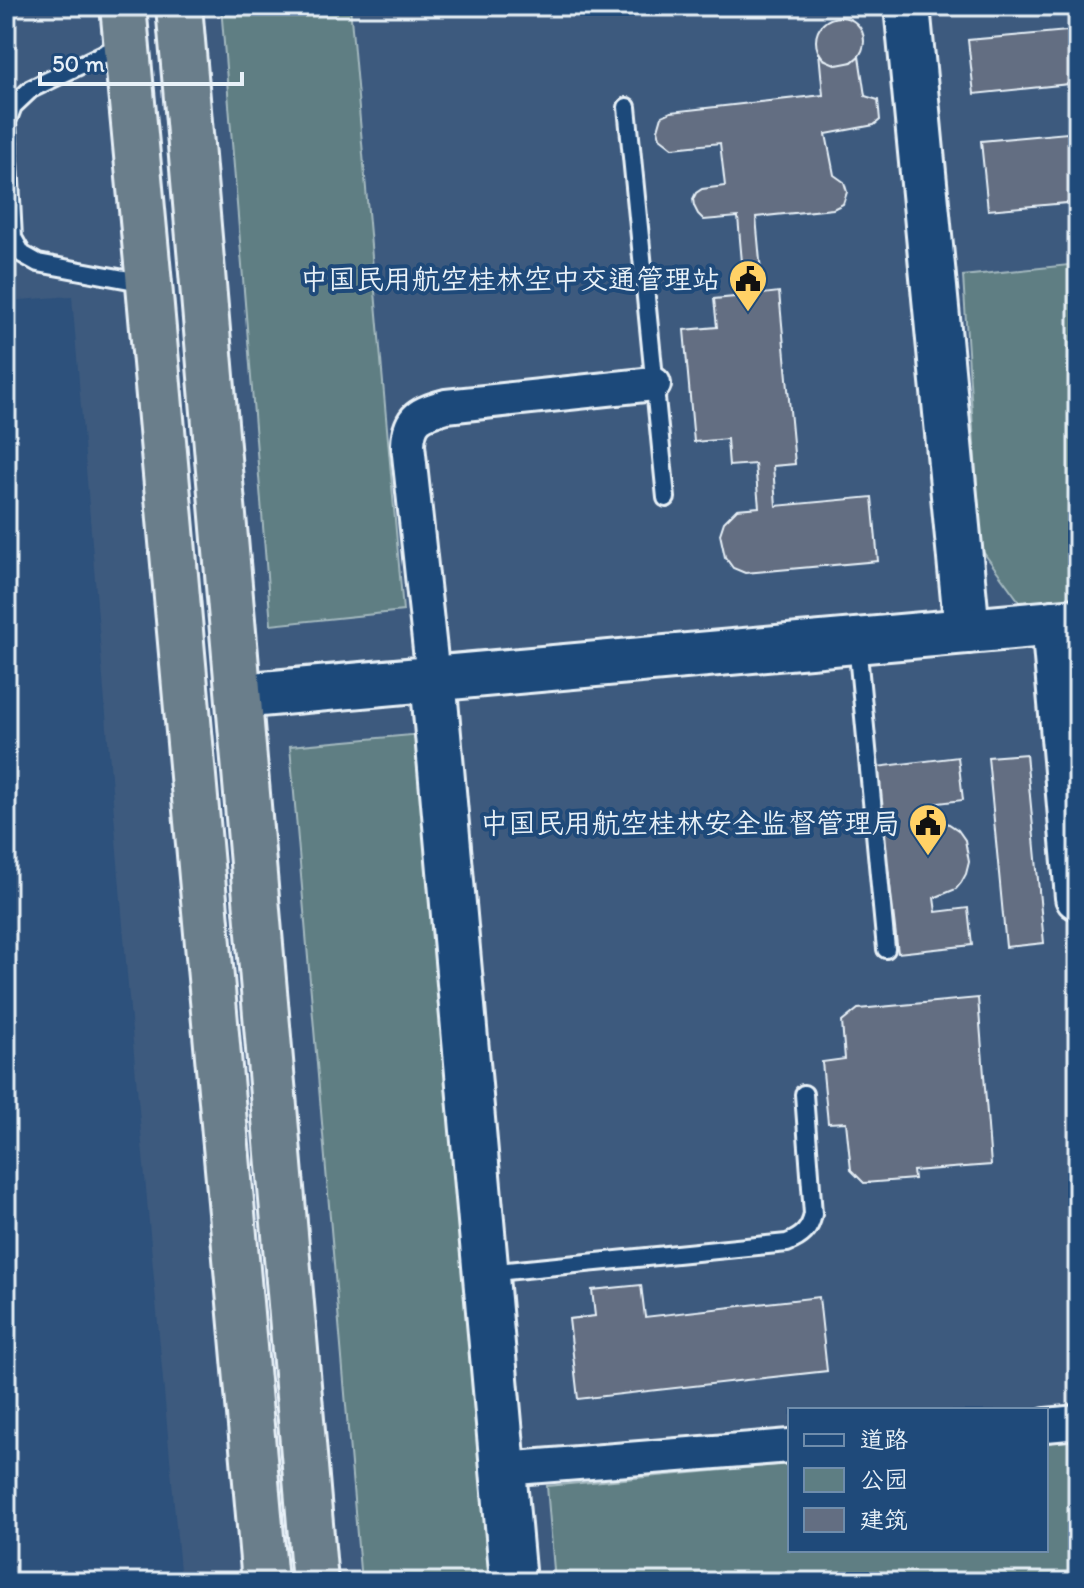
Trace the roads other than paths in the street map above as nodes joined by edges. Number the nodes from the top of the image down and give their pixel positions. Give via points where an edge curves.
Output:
1 (179, 6) edge
2 (907, 6) edge
3 (124, 24) edge
4 (627, 107) dead end
5 (149, 284) junction
6 (654, 384) junction
7 (666, 498) dead end
8 (1066, 622) edge
9 (967, 631) junction
10 (857, 641) junction
11 (433, 678) junction
12 (239, 696) junction
13 (1078, 897) edge
14 (886, 949) dead end
15 (804, 1094) dead end
16 (486, 1273) junction
17 (1078, 1422) edge
18 (1048, 1425) edge
19 (788, 1446) edge
20 (503, 1469) junction
21 (265, 1582) edge
22 (315, 1582) edge
23 (513, 1582) edge

1 - 12 highway
2 - 9 street
3 - 5 highway
3 - 5 lane via 13,106 7,122 13,238 22,254 38,263
4 - 6 lane
5 - 21 highway
6 - 7 lane
6 - 11 street via 446,406 415,419 408,445
8 - 9 street
8 - 13 street
9 - 10 street
10 - 11 street
10 - 14 lane
11 - 12 street
11 - 16 street
12 - 22 highway
15 - 16 lane via 813,1214 797,1238
16 - 20 street
17 - 18 street
19 - 20 street
20 - 23 street

